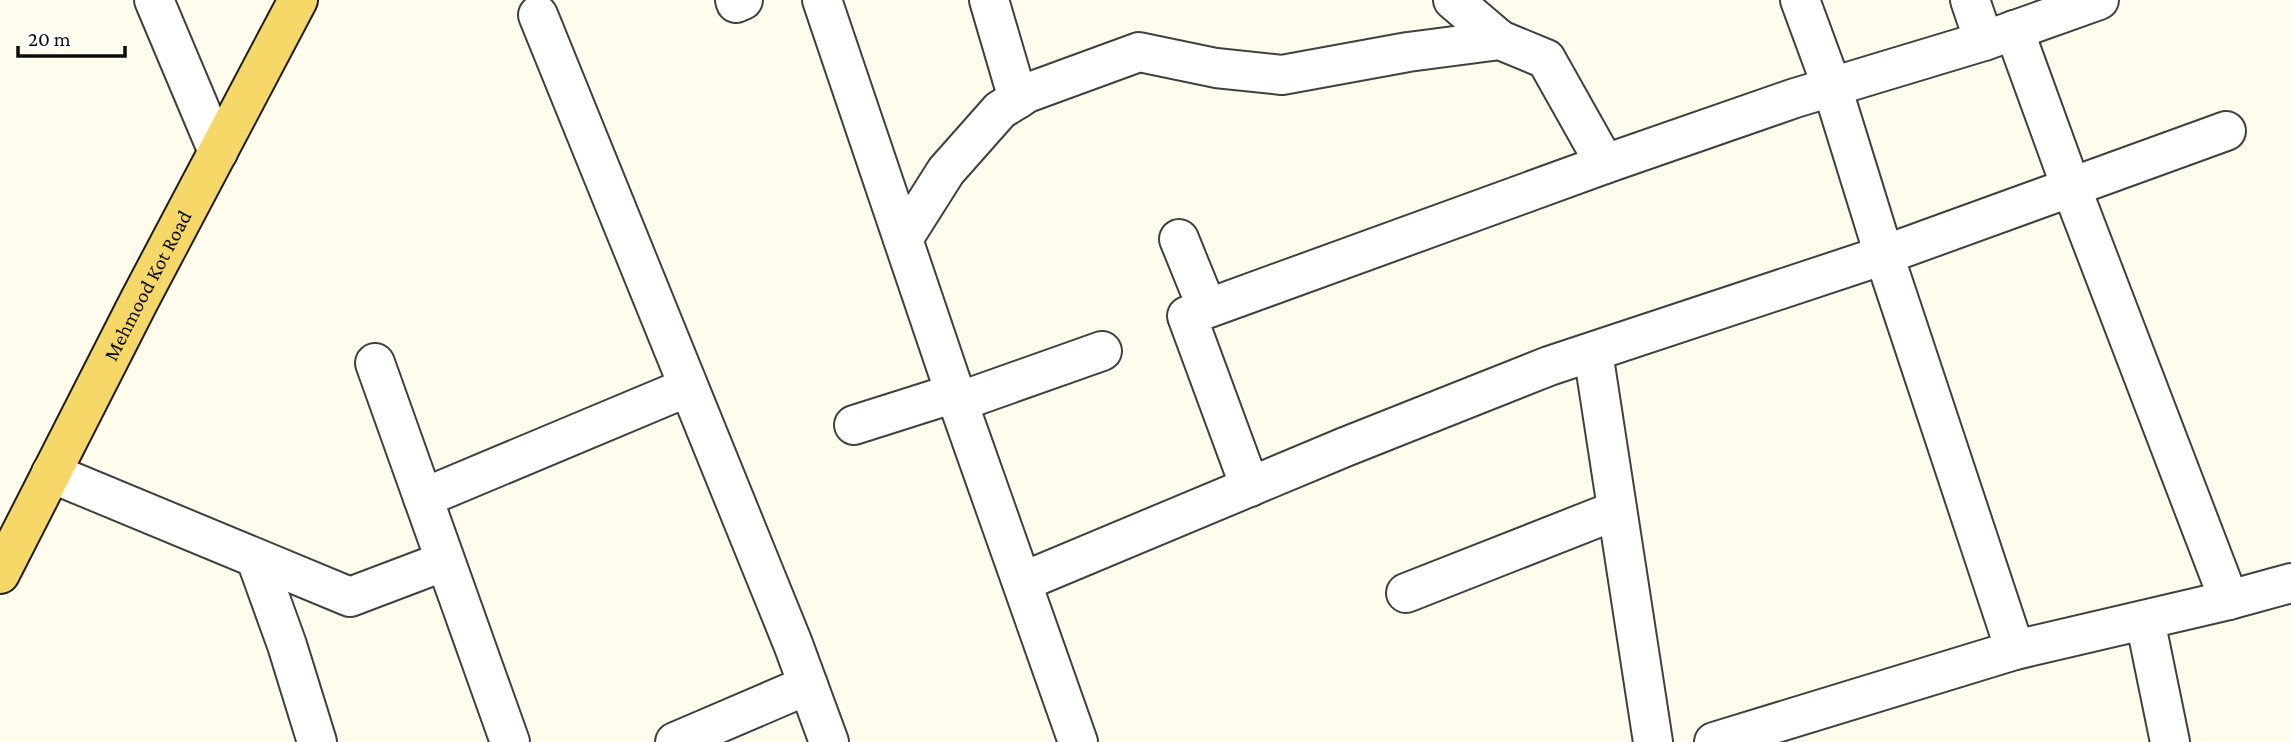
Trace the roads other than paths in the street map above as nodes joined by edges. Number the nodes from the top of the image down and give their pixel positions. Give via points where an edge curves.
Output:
1 (154, 0) edge
2 (298, 0) edge
3 (735, 0) edge
4 (743, 0) edge
5 (822, 0) edge
6 (989, 0) edge
7 (1453, 0) edge
8 (1800, 0) edge
9 (1970, 0) edge
10 (2099, 0) edge
11 (538, 15) dead end
12 (1999, 36) junction
13 (1500, 40) junction
14 (1832, 87) junction
15 (1018, 99) junction
16 (2226, 131) dead end
17 (218, 152) junction
18 (1605, 164) junction
19 (2071, 187) junction
20 (903, 239) junction
21 (1179, 239) dead end
22 (1884, 255) junction
23 (1208, 309) junction
24 (1102, 351) dead end
25 (1593, 352) junction
26 (375, 363) dead end
27 (688, 387) junction
28 (956, 398) junction
29 (854, 425) dead end
30 (51, 473) junction
31 (1250, 487) junction
32 (423, 498) junction
33 (1617, 510) junction
34 (256, 559) junction
35 (445, 561) junction
36 (0, 574) edge
37 (1022, 582) junction
38 (2291, 583) edge
39 (1406, 593) dead end
40 (2229, 600) junction
41 (2145, 620) junction
42 (2015, 650) junction
43 (808, 685) junction
44 (1812, 727) edge
45 (317, 742) edge
46 (510, 742) edge
47 (675, 742) edge
48 (829, 742) edge
49 (1078, 742) edge
50 (1653, 742) edge
51 (1714, 742) edge
52 (2170, 742) edge

1 - 17 street
2 - 17 main road, Mehmood Kot Road
3 - 4 street
5 - 20 street
6 - 15 street
7 - 13 street
8 - 14 street
9 - 12 street
10 - 12 street
11 - 27 street
12 - 14 street
12 - 19 street
13 - 15 street via 1282,75 1216,68 1139,52
13 - 18 street via 1546,59
14 - 18 street
14 - 22 street
15 - 20 street via 1000,110 946,171
16 - 19 street
17 - 30 main road, Mehmood Kot Road
18 - 23 street
19 - 22 street
19 - 40 street
20 - 28 street
21 - 23 street
22 - 25 street
22 - 42 street
23 - 31 street via 1187,316
24 - 28 street
25 - 31 street
25 - 33 street
26 - 32 street
27 - 32 street
27 - 43 street
28 - 29 street
28 - 37 street
30 - 34 street
30 - 36 main road, Mehmood Kot Road
31 - 37 street
32 - 35 street
33 - 39 street
33 - 50 street
34 - 35 street via 350,597
34 - 45 street
35 - 46 street
37 - 49 street
38 - 40 street
40 - 41 street
41 - 42 street
41 - 52 street
42 - 44 street
43 - 47 street
43 - 48 street
44 - 51 street

